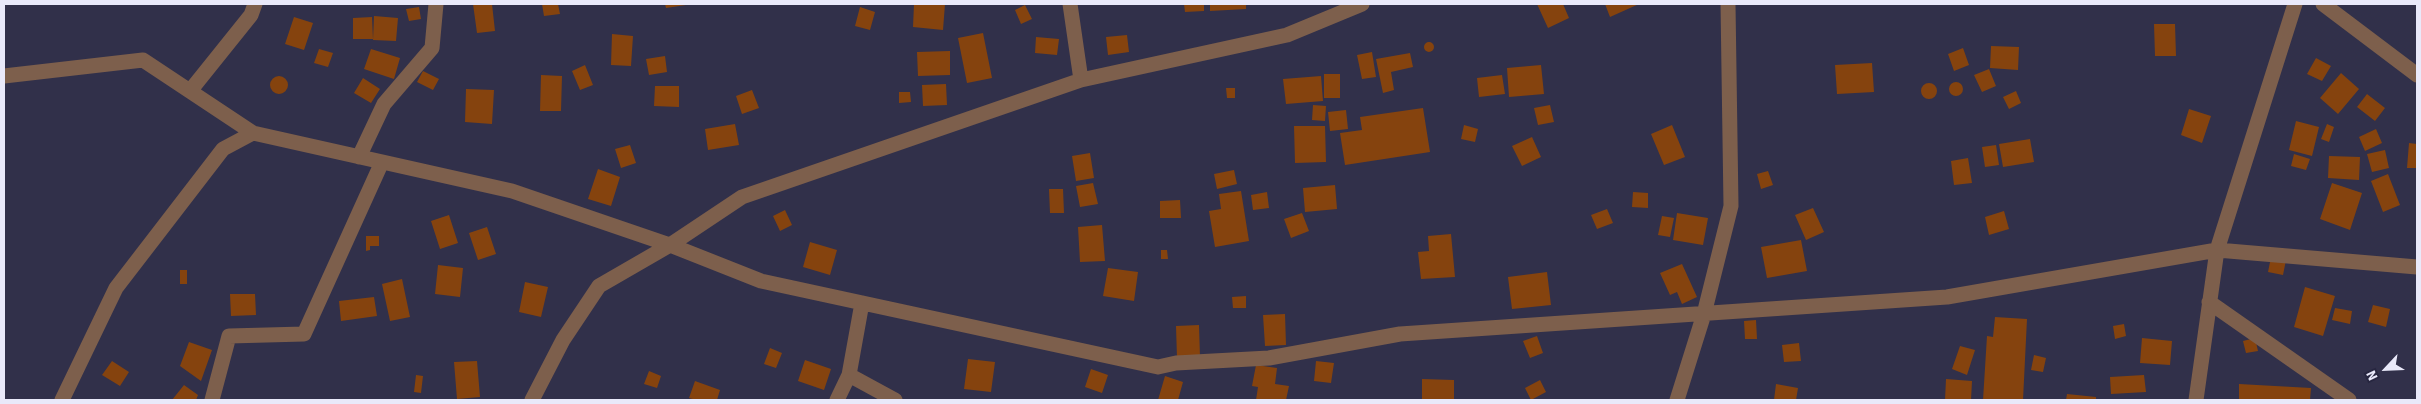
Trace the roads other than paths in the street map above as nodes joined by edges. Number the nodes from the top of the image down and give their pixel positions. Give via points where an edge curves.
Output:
1 (255, 4) edge
2 (436, 4) edge
3 (1070, 4) edge
4 (1362, 4) edge
5 (1728, 4) edge
6 (2295, 4) edge
7 (2324, 4) edge
8 (2417, 75) edge
9 (4, 76) edge
10 (1081, 80) junction
11 (190, 91) junction
12 (252, 133) junction
13 (359, 157) junction
14 (382, 162) junction
15 (670, 245) junction
16 (2217, 250) junction
17 (2417, 267) edge
18 (2209, 302) junction
19 (862, 303) junction
20 (1704, 314) junction
21 (849, 375) junction
22 (62, 400) edge
23 (212, 400) edge
24 (532, 400) edge
25 (837, 400) edge
26 (894, 400) edge
27 (1677, 400) edge
28 (2196, 400) edge
29 (2349, 400) edge

1 - 11 street via 252,15
2 - 13 street via 432,48 384,104
3 - 10 street
4 - 10 street via 1287,35
5 - 20 street via 1731,206
6 - 16 street
7 - 8 street
9 - 11 street via 143,60
10 - 15 street via 742,198
11 - 12 street
12 - 13 street
12 - 22 street via 224,149 116,288
13 - 14 street
14 - 15 street via 512,191
14 - 23 street via 304,334 229,336
15 - 19 street via 761,281
15 - 24 street via 599,286 563,340
16 - 17 street
16 - 18 street
16 - 20 street via 1947,297
18 - 28 street
18 - 29 street
19 - 20 street via 1158,367 1176,363 1269,358 1400,334
19 - 21 street
20 - 27 street
21 - 25 street
21 - 26 street

